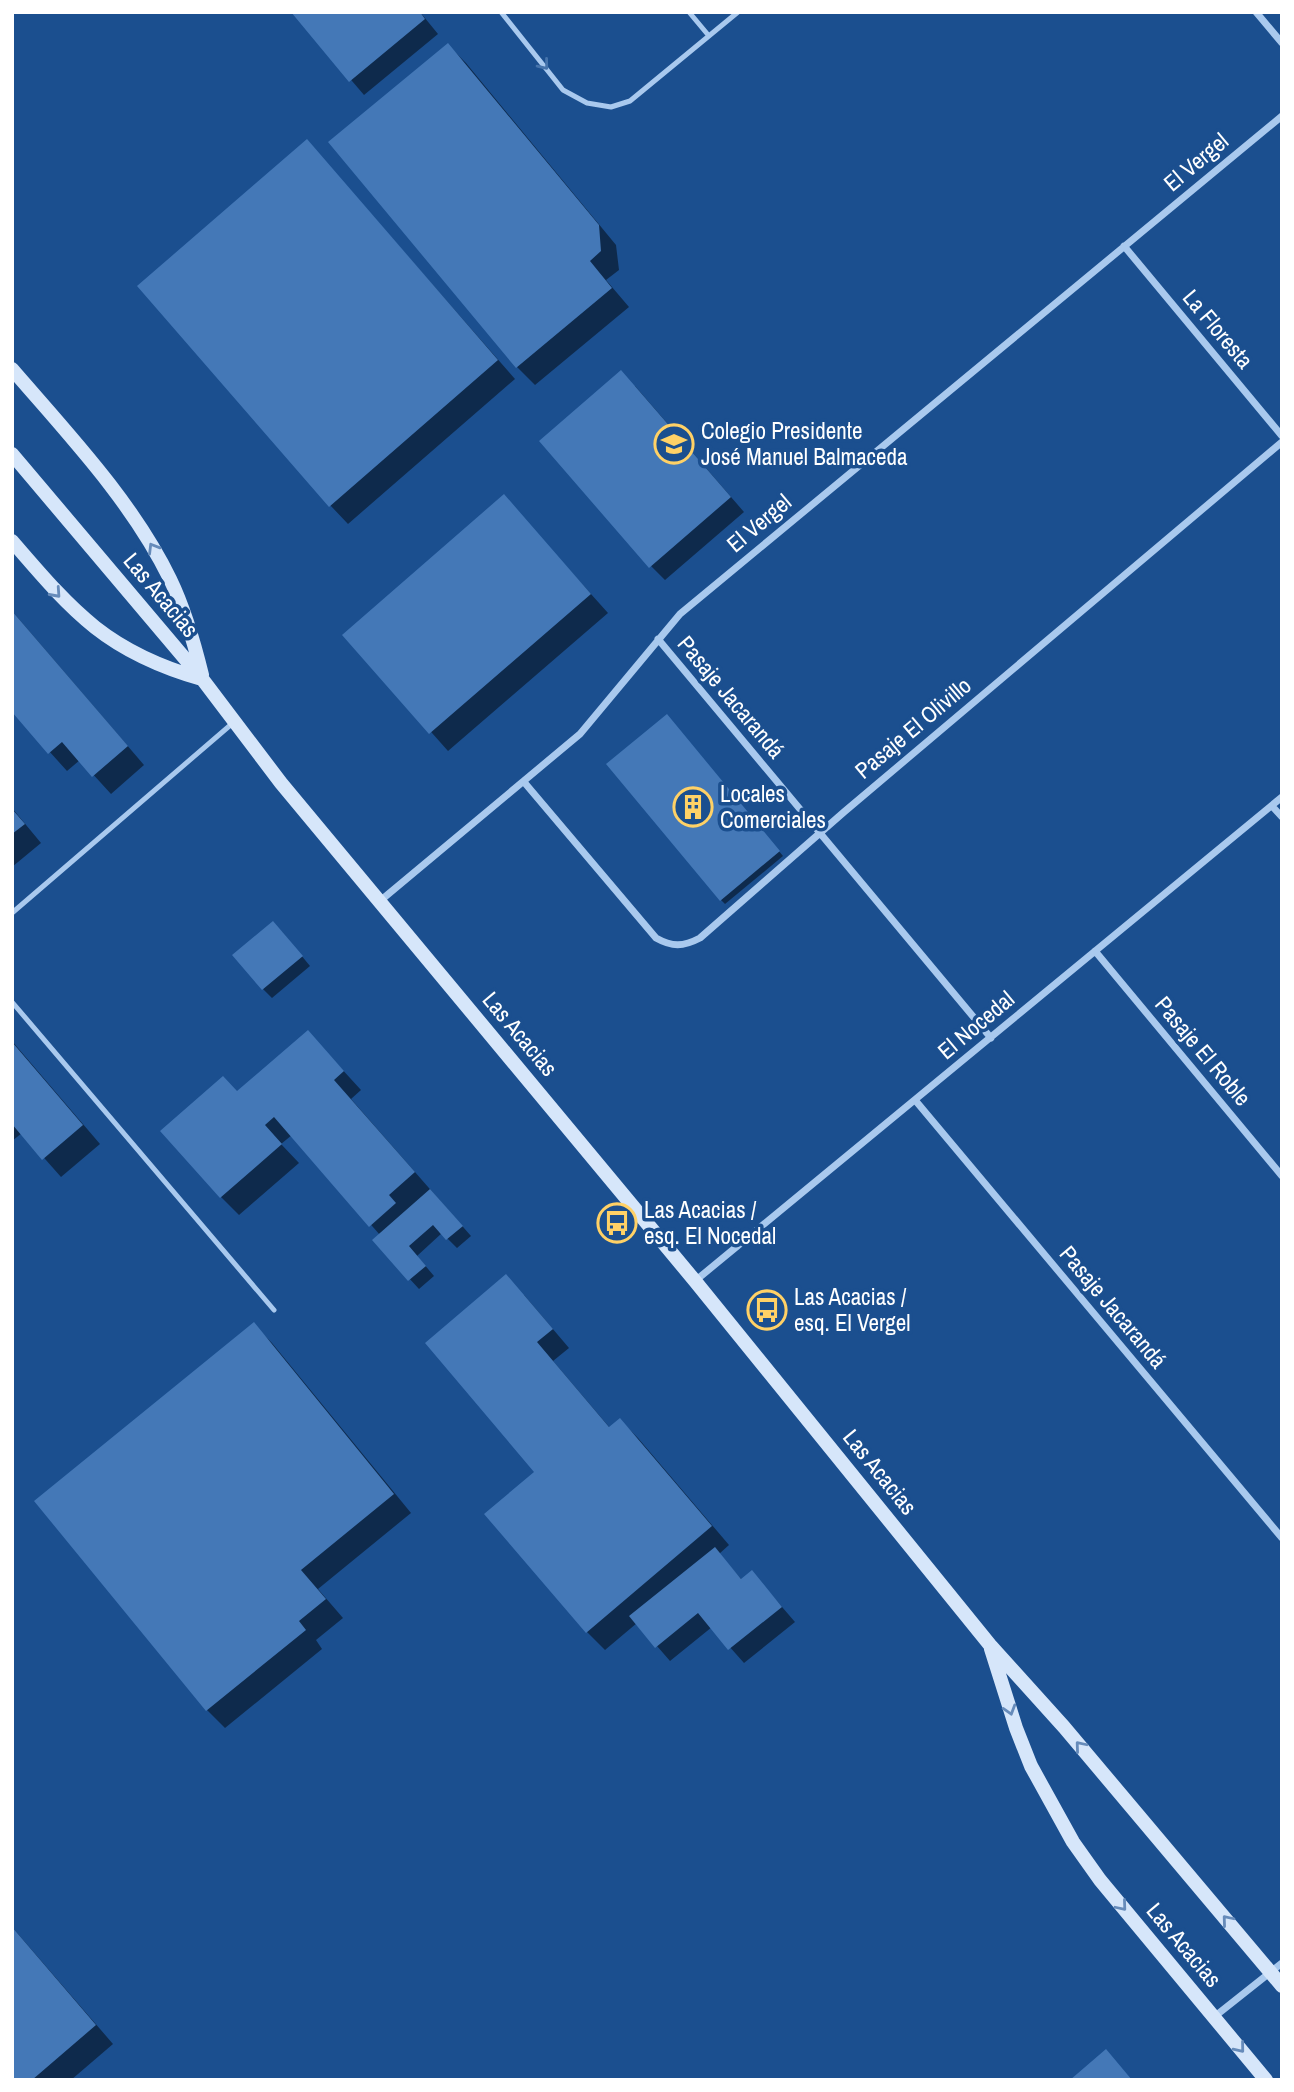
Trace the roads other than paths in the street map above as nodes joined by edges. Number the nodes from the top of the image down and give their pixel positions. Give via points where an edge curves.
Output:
1 (501, 12) edge
2 (689, 12) edge
3 (738, 12) edge
4 (1256, 12) edge
5 (709, 36) junction
6 (1282, 43) edge
7 (1282, 116) edge
8 (1124, 246) junction
9 (12, 369) edge
10 (1282, 439) edge
11 (12, 454) edge
12 (12, 541) edge
13 (657, 639) junction
14 (203, 680) junction
15 (234, 722) junction
16 (524, 782) junction
17 (1282, 797) edge
18 (1272, 806) junction
19 (1282, 817) edge
20 (821, 834) junction
21 (380, 901) junction
22 (12, 912) edge
23 (1095, 951) junction
24 (12, 1002) edge
25 (991, 1038) junction
26 (915, 1100) junction
27 (1282, 1176) edge
28 (695, 1281) junction
29 (274, 1310) dead end
30 (1282, 1538) edge
31 (990, 1645) junction
32 (1276, 1968) edge
33 (1282, 1986) edge
34 (1214, 2017) junction
35 (1266, 2080) edge

1 -> 5 lane via 564,90 587,103 611,107 630,100
2 - 5 lane
3 - 5 lane
4 - 6 street
7 - 8 street, El Vergel
8 - 10 street, La Floresta
8 - 13 street, El Vergel via 680,614
14 -> 9 main road via 184,612 151,544 108,484
10 - 20 street, Pasaje El Olivillo
11 - 14 main road, Las Acacias
12 -> 14 main road via 90,625 141,658
13 - 16 street, El Vergel via 580,734
13 - 20 street, Pasaje Jacarandá
14 - 15 main road, Las Acacias
15 - 21 main road, Las Acacias
15 - 22 lane
16 - 20 street, Pasaje El Olivillo via 656,938 675,946 699,938
16 - 21 street, El Vergel
17 - 18 street, El Nocedal
18 - 19 street
18 - 23 street, El Nocedal
20 - 25 street, Pasaje Jacarandá
21 - 28 main road, Las Acacias
23 - 25 street, El Nocedal
23 - 27 street, Pasaje El Roble
24 - 29 lane
25 - 26 street, El Nocedal
26 - 28 street, El Nocedal
26 - 30 street, Pasaje Jacarandá
28 - 31 main road, Las Acacias
32 -> 31 main road, Las Acacias
31 -> 34 main road, Las Acacias via 1031,1766 1073,1842
32 - 33 main road, Las Acacias
32 - 34 street
34 -> 35 main road, Las Acacias

